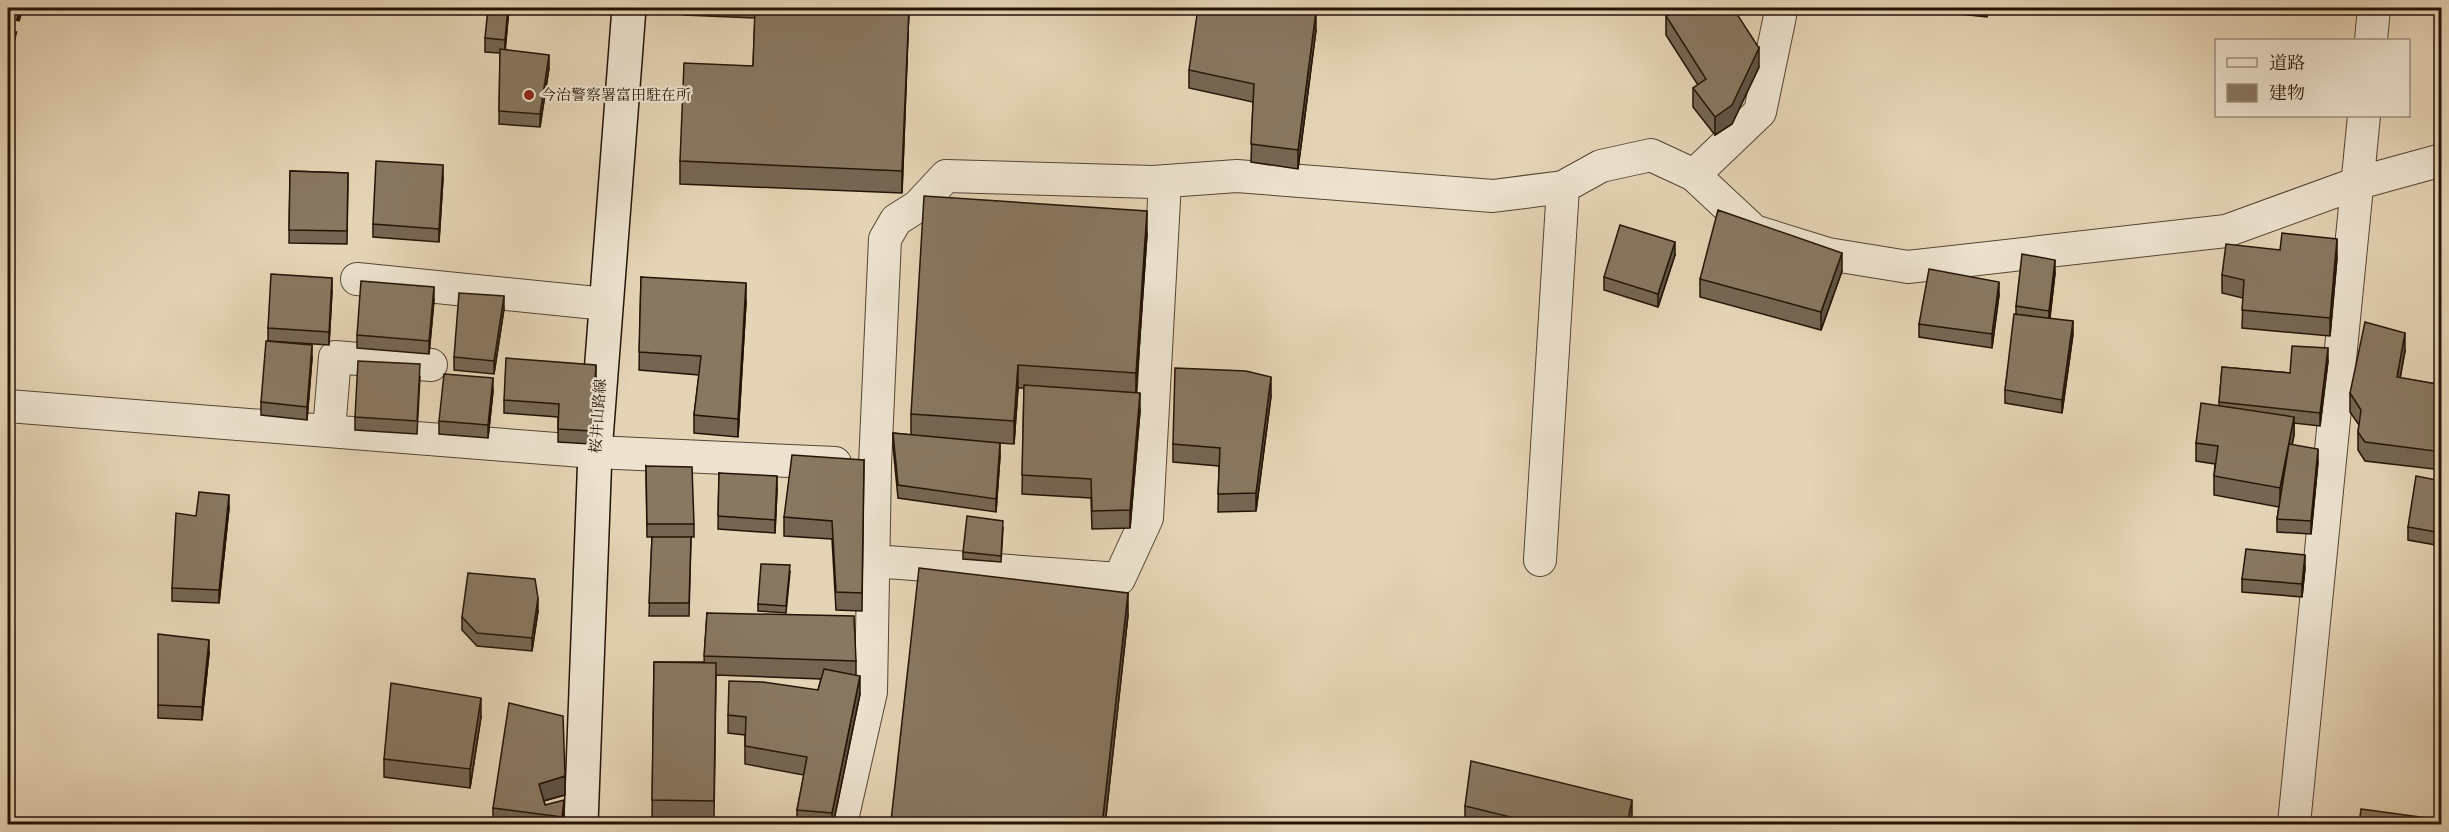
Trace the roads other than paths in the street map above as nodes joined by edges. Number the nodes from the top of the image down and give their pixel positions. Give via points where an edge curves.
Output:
1 (629, 8) edge
2 (1779, 8) edge
3 (2374, 8) edge
4 (2371, 39) edge
5 (2364, 117) edge
6 (2442, 160) edge
7 (1694, 175) junction
8 (1165, 181) junction
9 (2358, 183) junction
10 (1563, 187) junction
11 (357, 279) dead end
12 (606, 304) junction
13 (431, 365) dead end
14 (8, 406) edge
15 (329, 431) junction
16 (595, 452) junction
17 (875, 465) junction
18 (1540, 560) dead end
19 (873, 561) junction
20 (588, 824) edge
21 (842, 825) edge
22 (2294, 825) edge

1 - 12 main road, 桜井山路線
2 - 7 street via 1760,112
3 - 4 street
5 - 9 street
6 - 9 street
7 - 9 street via 1754,231 1828,254 1908,267 2226,231
7 - 10 street via 1651,155 1601,166
8 - 10 street via 1237,176 1493,196
8 - 17 street via 946,176 918,206 896,220 885,239
8 - 19 street via 1147,518 1119,579
9 - 22 street
10 - 18 street
11 - 12 street
12 - 16 main road, 桜井山路線
13 - 15 street via 335,357
14 - 15 street
15 - 16 street
16 - 17 street
16 - 20 main road, 桜井山路線
17 - 19 street
19 - 21 street via 872,692

